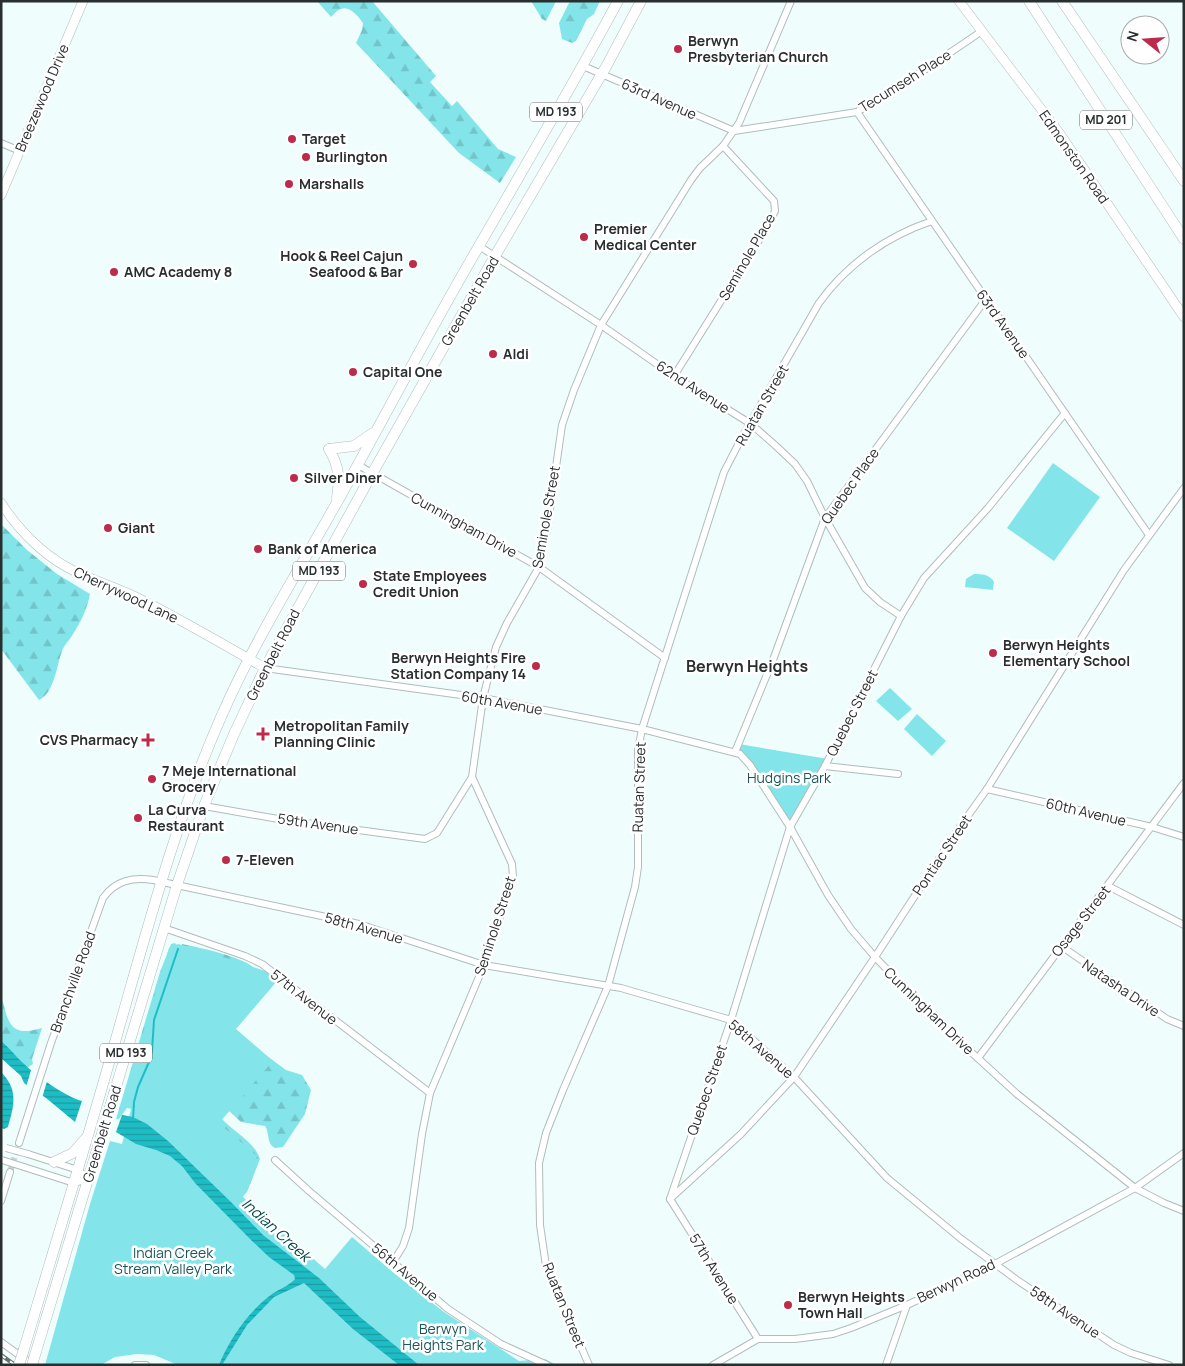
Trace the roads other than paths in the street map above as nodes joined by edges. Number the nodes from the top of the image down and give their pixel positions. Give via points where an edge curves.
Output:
1 (82, 1) edge
2 (618, 1) edge
3 (641, 1) edge
4 (791, 1) edge
5 (959, 1) edge
6 (1029, 1) edge
7 (1062, 1) edge
8 (982, 31) junction
9 (583, 66) junction
10 (602, 74) junction
11 (857, 112) junction
12 (734, 132) junction
13 (1, 143) edge
14 (723, 146) junction
15 (20, 151) junction
16 (1184, 181) edge
17 (1, 195) edge
18 (932, 221) junction
19 (1184, 239) edge
20 (478, 246) junction
21 (495, 256) junction
22 (986, 298) junction
23 (1184, 317) edge
24 (601, 325) junction
25 (674, 376) junction
26 (1065, 413) junction
27 (751, 424) junction
28 (377, 430) junction
29 (358, 465) junction
30 (372, 474) junction
31 (1184, 488) edge
32 (1, 503) edge
33 (337, 503) junction
34 (825, 518) junction
35 (1149, 535) junction
36 (539, 567) junction
37 (901, 616) junction
38 (665, 658) junction
39 (248, 659) junction
40 (265, 668) junction
41 (484, 698) junction
42 (642, 729) junction
43 (736, 752) junction
44 (825, 766) junction
45 (898, 774) dead end
46 (472, 777) junction
47 (1184, 783) edge
48 (987, 789) junction
49 (204, 806) junction
50 (790, 826) junction
51 (1152, 827) junction
52 (1184, 837) edge
53 (161, 881) junction
54 (177, 884) junction
55 (1108, 886) junction
56 (1184, 925) edge
57 (164, 928) junction
58 (1061, 946) junction
59 (875, 957) junction
60 (484, 965) junction
61 (608, 986) junction
62 (731, 1020) junction
63 (1184, 1026) edge
64 (978, 1058) junction
65 (794, 1077) junction
66 (430, 1093) junction
67 (88, 1136) junction
68 (19, 1143) tunnel mouth
69 (4, 1147) edge
70 (1184, 1153) edge
71 (2, 1160) edge
72 (275, 1160) dead end
73 (54, 1162) junction
74 (78, 1170) junction
75 (10, 1172) tunnel mouth
76 (88, 1179) junction
77 (74, 1183) junction
78 (1136, 1188) junction
79 (670, 1199) junction
80 (1, 1202) edge
81 (1184, 1211) edge
82 (393, 1262) junction
83 (995, 1264) junction
84 (907, 1304) junction
85 (758, 1339) junction
86 (1, 1342) edge
87 (34, 1361) edge
88 (19, 1365) edge
89 (135, 1365) edge
90 (146, 1365) edge
91 (548, 1365) edge
92 (588, 1365) edge
93 (713, 1365) edge
94 (886, 1365) edge
95 (1169, 1365) edge

1 - 15 street, Breezewood Drive
2 - 9 main road, Greenbelt Road / MD 193
3 - 10 main road, Greenbelt Road / MD 193
4 - 12 street, Seminole Street
5 - 8 street, Edmonston Road
6 - 19 main road, MD 201
7 - 16 main road, MD 201
8 - 11 street, Tecumseh Place
8 - 23 street, Edmonston Road via 1060,134
9 - 10 street, 63rd Avenue
9 - 20 main road, Greenbelt Road / MD 193
10 - 12 street, 63rd Avenue
10 - 21 main road, Greenbelt Road / MD 193
11 - 12 street, Tecumseh Place
11 - 18 street, 63rd Avenue
12 - 14 street, Seminole Street
13 - 15 street
14 - 24 street, Seminole Street via 696,174
14 - 25 street, Seminole Place via 774,200 775,211
15 - 17 street, Breezewood Drive
18 - 22 street, 63rd Avenue
18 - 27 street, Ruatan Street via 880,244 828,290
20 - 21 street, 62nd Avenue
20 - 28 main road, Greenbelt Road / MD 193
21 - 24 street, 62nd Avenue
21 - 30 main road, Greenbelt Road / MD 193
22 - 26 street, 63rd Avenue
22 - 34 street, Quebec Place
24 - 25 street, 62nd Avenue
24 - 36 street, Seminole Street via 562,425
25 - 27 street, 62nd Avenue
26 - 35 street, 63rd Avenue
26 - 37 street, Quebec Street via 988,508 924,578
27 - 34 street, 62nd Avenue via 801,472
27 - 38 street, Ruatan Street via 724,472
28 - 29 main road, Greenbelt Road / MD 193
28 - 33 main road via 354,446 329,449 339,476
29 - 30 street, Cunningham Drive
29 - 33 main road, Greenbelt Road / MD 193
30 - 36 street, Cunningham Drive
30 - 40 main road, Greenbelt Road / MD 193
31 - 35 street, Pontiac Street
32 - 39 street, Cherrywood Lane via 41,550 75,572 142,600
33 - 39 main road, Greenbelt Road / MD 193
34 - 37 street, 62nd Avenue via 865,588
34 - 43 street, Quebec Place
35 - 48 street, Pontiac Street via 1104,600
36 - 38 street, Cunningham Drive
36 - 41 street, Seminole Street via 499,638
37 - 44 street, Quebec Street
38 - 42 street, Ruatan Street
39 - 40 street, Cherrywood Lane
39 - 53 main road, Greenbelt Road / MD 193 via 212,737
40 - 41 street, 60th Avenue
40 - 49 main road, Greenbelt Road / MD 193
41 - 42 street, 60th Avenue
41 - 46 street, Seminole Street
42 - 43 street, 60th Avenue
42 - 61 street, Ruatan Street via 638,750 638,867
43 - 50 street, Cunningham Drive via 750,765
44 - 45 street
44 - 50 street, Quebec Street
46 - 49 street, 59th Avenue via 437,833 420,839
46 - 60 street, Seminole Street via 514,871
47 - 51 street, Osage Street
48 - 51 street, 60th Avenue
48 - 59 street, Pontiac Street
49 - 54 main road, Greenbelt Road / MD 193
50 - 59 street, Cunningham Drive via 828,895
50 - 62 street, Quebec Street
51 - 52 street, 60th Avenue
51 - 55 street, Osage Street
53 - 54 street, Branchville Road
53 - 67 main road, Greenbelt Road / MD 193
53 - 68 street, Branchville Road via 127,880 103,898
54 - 57 main road, Greenbelt Road / MD 193
54 - 60 street, 58th Avenue via 359,924
55 - 56 street
55 - 58 street, Osage Street
57 - 66 street, 57th Avenue via 262,964
57 - 76 main road, Greenbelt Road / MD 193
58 - 63 street, Natasha Drive via 1167,1019
58 - 64 street, Osage Street
59 - 64 street, Cunningham Drive
59 - 65 street, Pontiac Street
60 - 61 street, 58th Avenue
60 - 66 street, Seminole Street
61 - 62 street, 58th Avenue
61 - 92 street, Ruatan Street via 546,1133 539,1163 540,1225 546,1266
62 - 65 street, 58th Avenue
62 - 79 street, Quebec Street
64 - 78 street, Cunningham Drive via 1017,1094
65 - 79 street, Pontiac Street via 741,1134
65 - 83 street, 58th Avenue via 887,1178
66 - 82 street, Seminole Street via 409,1228
67 - 73 main road via 73,1154
67 - 74 main road, Greenbelt Road / MD 193
69 - 73 street, bridge
70 - 78 street, Berwyn Road
71 - 77 street, bridge
72 - 82 street, 56th Avenue
73 - 74 street
74 - 76 street
74 - 77 main road, Greenbelt Road / MD 193
75 - 80 street
76 - 77 street
76 - 87 main road, Greenbelt Road / MD 193
77 - 88 main road, Greenbelt Road / MD 193, bridge
78 - 81 street, Cunningham Drive
78 - 83 street, Berwyn Road
79 - 85 street, 57th Avenue
82 - 91 street, 56th Avenue via 483,1334
83 - 84 street, Berwyn Road
83 - 95 street, 58th Avenue via 1114,1345
84 - 85 street, Berwyn Road via 833,1334
84 - 94 street
85 - 93 street
86 - 87 street
89 - 90 street

